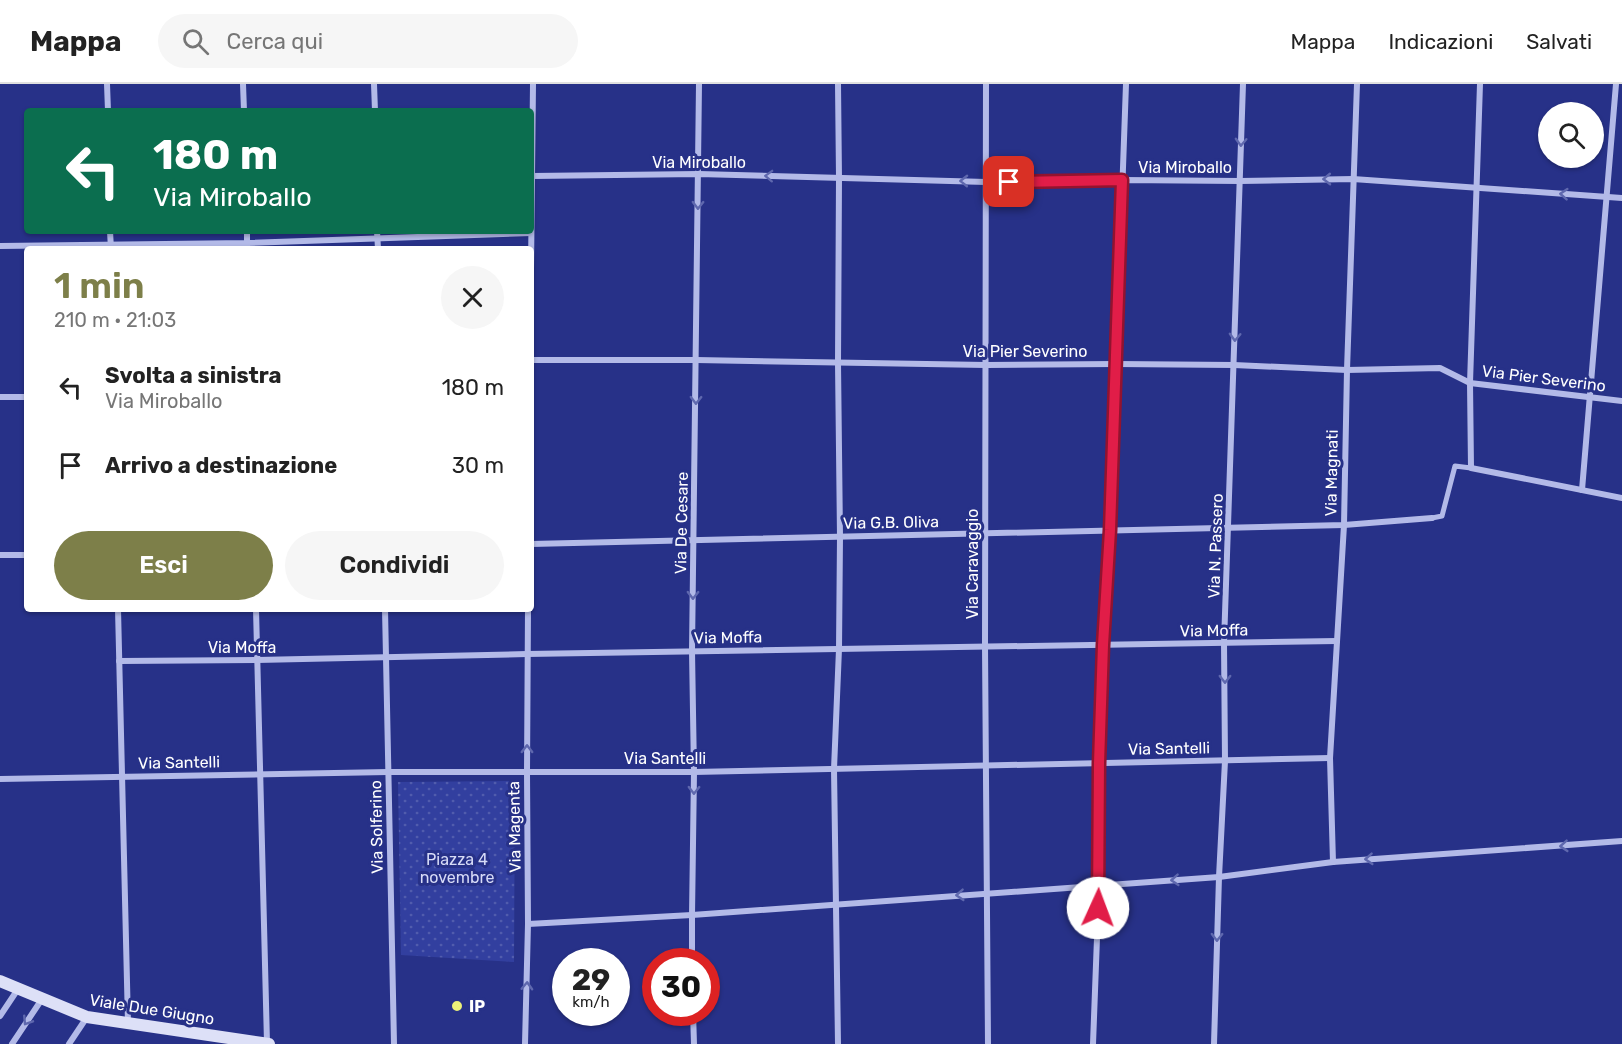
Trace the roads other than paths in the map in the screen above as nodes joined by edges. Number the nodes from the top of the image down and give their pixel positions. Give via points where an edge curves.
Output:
1 (107, 84) edge
2 (243, 84) edge
3 (374, 84) edge
4 (533, 84) edge
5 (699, 84) edge
6 (838, 84) edge
7 (986, 84) edge
8 (1126, 84) edge
9 (1243, 84) edge
10 (1357, 84) edge
11 (1480, 84) edge
12 (1616, 84) edge
13 (108, 108) edge
14 (244, 108) edge
15 (375, 108) edge
16 (533, 108) edge
17 (699, 174) junction
18 (534, 176) edge
19 (839, 178) junction
20 (1353, 179) junction
21 (1122, 180) junction
22 (1240, 181) junction
23 (986, 182) junction
24 (1475, 188) junction
25 (1606, 197) junction
26 (1622, 198) edge
27 (377, 234) edge
28 (0, 246) edge
29 (111, 246) edge
30 (247, 246) edge
31 (534, 360) edge
32 (696, 360) junction
33 (838, 363) junction
34 (1116, 364) junction
35 (986, 365) junction
36 (1234, 365) junction
37 (1347, 370) junction
38 (1470, 383) junction
39 (0, 397) edge
40 (24, 397) edge
41 (1590, 397) junction
42 (1622, 401) edge
43 (1471, 468) junction
44 (1582, 490) junction
45 (1622, 498) edge
46 (1432, 518) joint
47 (1344, 525) junction
48 (1229, 528) junction
49 (1110, 530) junction
50 (986, 533) junction
51 (840, 537) junction
52 (694, 540) junction
53 (534, 544) edge
54 (0, 555) edge
55 (24, 555) edge
56 (118, 612) edge
57 (256, 612) edge
58 (385, 612) edge
59 (528, 612) edge
60 (1337, 641) junction
61 (1224, 643) junction
62 (1103, 645) junction
63 (985, 646) junction
64 (839, 649) junction
65 (692, 651) junction
66 (528, 654) junction
67 (386, 658) junction
68 (257, 660) junction
69 (119, 661) junction
70 (1330, 758) junction
71 (1225, 761) junction
72 (1099, 763) junction
73 (986, 766) junction
74 (834, 769) junction
75 (388, 772) junction
76 (527, 772) junction
77 (694, 772) junction
78 (261, 775) junction
79 (122, 777) junction
80 (0, 779) edge
81 (1622, 842) edge
82 (1333, 862) junction
83 (1219, 877) junction
84 (1099, 885) junction
85 (988, 894) junction
86 (836, 904) junction
87 (692, 915) junction
88 (528, 924) junction
89 (692, 948) edge
90 (0, 981) edge
91 (18, 989) junction
92 (42, 999) junction
93 (0, 1016) edge
94 (87, 1017) junction
95 (128, 1023) junction
96 (693, 1026) edge
97 (12, 1044) edge
98 (69, 1044) edge
99 (268, 1044) edge
100 (394, 1044) edge
101 (525, 1044) edge
102 (693, 1044) edge
103 (838, 1044) edge
104 (988, 1044) edge
105 (1093, 1044) edge
106 (1214, 1044) edge

1 - 13 street
2 - 14 street
3 - 15 street
4 - 16 street
5 - 17 street, Via De Cesare
6 - 19 street
7 - 23 street, Via Caravaggio
8 - 21 street
9 -> 22 street, Via N. Passero
10 - 20 street, Via Magnati
11 - 24 street
12 - 25 street
17 - 18 street, Via Miroballo
19 -> 17 street, Via Miroballo
17 -> 32 street, Via De Cesare
23 -> 19 street, Via Miroballo
19 - 33 street
20 -> 22 street, Via Miroballo
20 - 24 street, Via Miroballo
20 - 37 street, Via Magnati
21 - 22 street, Via Miroballo
21 - 23 street, Via Miroballo
21 - 34 street
22 -> 36 street, Via N. Passero
23 - 35 street, Via Caravaggio
25 -> 24 street, Via Miroballo
24 - 38 street
25 - 26 street, Via Miroballo
25 - 41 street
27 - 30 street
28 - 29 street
29 - 30 street
31 - 32 street, Via Pier Severino
32 - 33 street, Via Pier Severino
32 -> 52 street, Via De Cesare
33 - 35 street, Via Pier Severino
33 - 51 street
34 - 35 street, Via Pier Severino
34 - 36 street, Via Pier Severino
34 - 49 street
35 - 50 street, Via Caravaggio
36 - 37 street, Via Pier Severino
36 - 48 street, Via N. Passero
37 - 38 street, Via Pier Severino via 1440,369
37 - 47 street, Via Magnati
38 - 41 street, Via Pier Severino
38 - 43 street
39 - 40 street
41 - 42 street, Via Pier Severino
41 - 44 street
43 - 44 street
43 - 46 street via 1455,466 1442,516
44 - 45 street
46 - 47 street, Via G.B. Oliva
47 - 48 street, Via G.B. Oliva
47 - 60 street, Via Magnati
48 - 49 street, Via G.B. Oliva
48 - 61 street, Via N. Passero
49 - 50 street, Via G.B. Oliva
49 - 62 street
50 - 51 street, Via G.B. Oliva
50 - 63 street, Via Caravaggio
51 - 52 street, Via G.B. Oliva
51 - 64 street
52 - 53 street, Via G.B. Oliva
52 -> 65 street, Via De Cesare
54 - 55 street
56 - 69 street
57 - 68 street
58 - 67 street, Via Solferino
59 - 66 street, Via Magenta
60 - 61 street, Via Moffa
60 - 70 street, Via Magnati
61 - 62 street, Via Moffa
61 -> 71 street, Via N. Passero
62 - 63 street, Via Moffa
62 - 72 street
63 - 64 street, Via Moffa
63 - 73 street, Via Caravaggio
64 - 65 street, Via Moffa
64 - 74 street
65 - 66 street, Via Moffa
65 - 77 street, Via De Cesare
66 - 67 street, Via Moffa
76 -> 66 street, Via Magenta
67 - 68 street, Via Moffa
67 - 75 street, Via Solferino
68 - 69 street, Via Moffa
68 - 78 street
69 - 79 street
70 - 71 street, Via Santelli
70 - 82 street, Via Magnati
71 - 72 street, Via Santelli
71 - 83 street, Via N. Passero
72 - 73 street, Via Santelli
72 - 84 street
73 - 74 street, Via Santelli
73 - 85 street, Via Caravaggio
74 - 77 street, Via Santelli
74 - 86 street
75 - 76 street, Via Santelli
75 - 78 street, Via Santelli
75 - 100 street, Via Solferino
76 - 77 street, Via Santelli
76 - 88 street, Via Magenta
77 -> 87 street, Via De Cesare
78 - 79 street, Via Santelli
78 - 99 street
79 - 80 street, Via Santelli
79 - 95 street
81 -> 82 street
82 - 83 street
83 -> 84 street
83 -> 106 street, Via N. Passero
84 - 85 street
84 - 105 street
85 -> 86 street
85 - 104 street, Via Caravaggio
86 - 87 street
86 - 103 street
87 - 88 street
87 - 89 street, Via De Cesare
101 -> 88 street, Via Magenta
90 - 91 main road, Viale Due Giugno
91 - 92 main road, Viale Due Giugno
91 - 93 street
92 - 94 main road, Viale Due Giugno
92 -> 97 street
94 - 95 main road, Viale Due Giugno
94 - 98 street
95 - 99 main road, Viale Due Giugno
96 - 102 street

